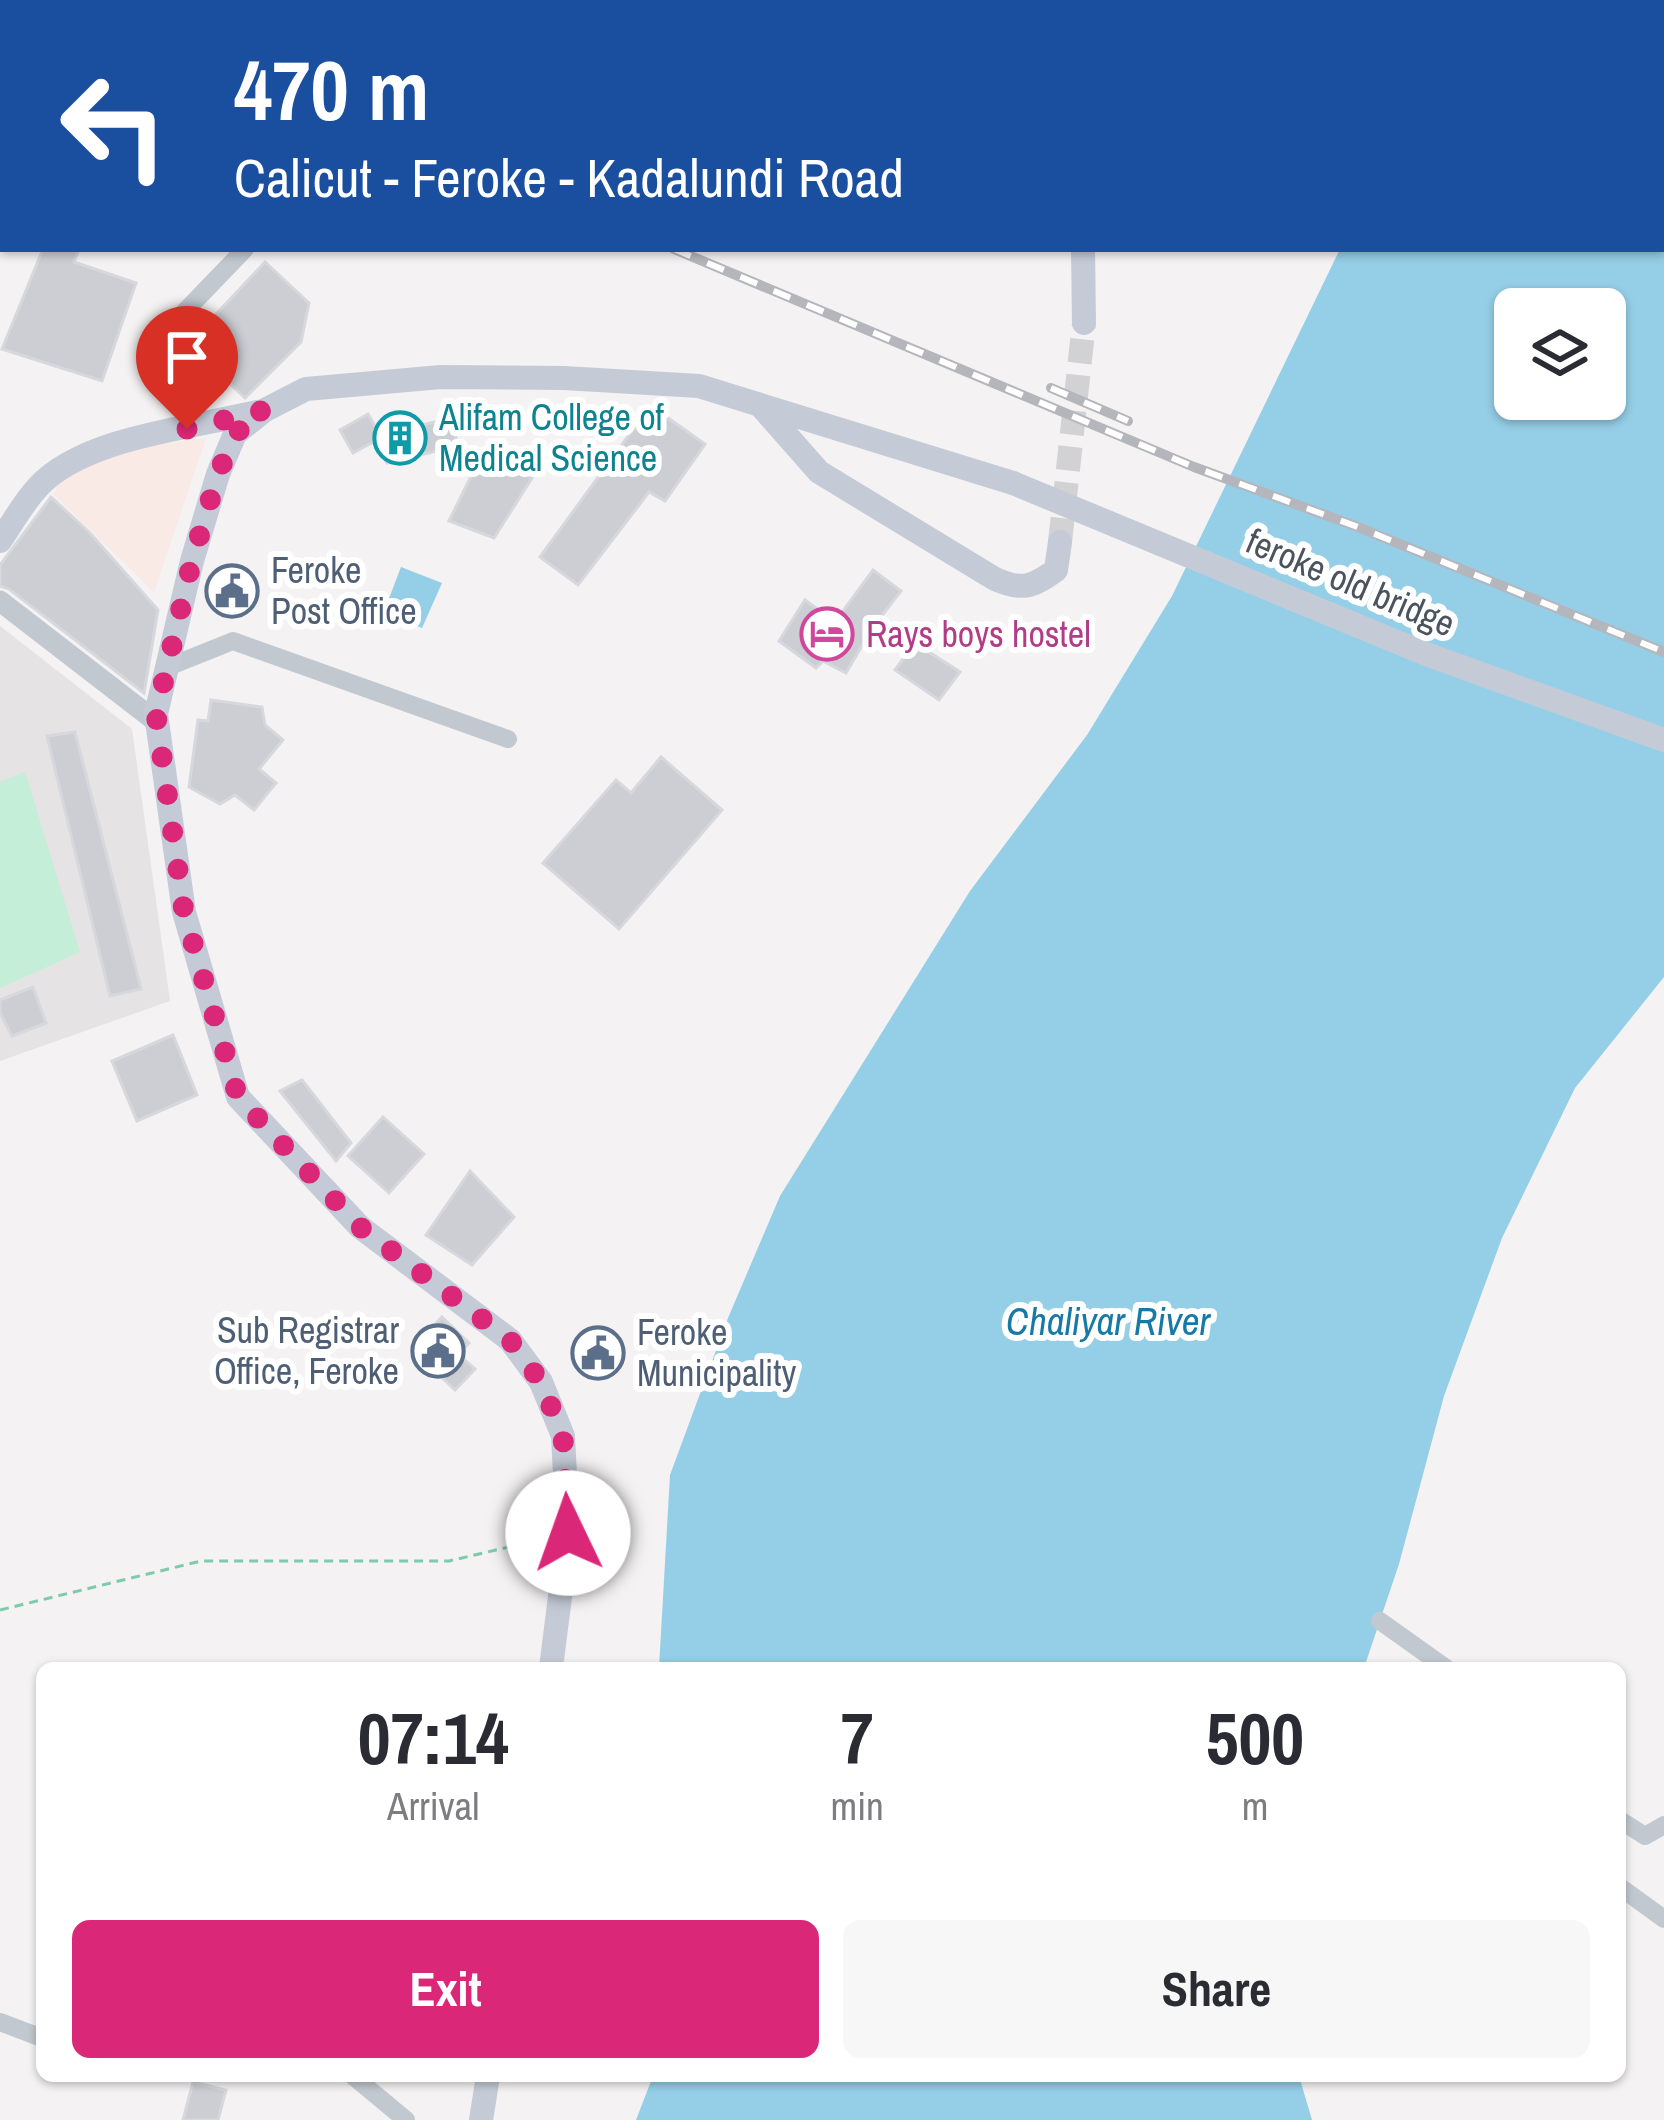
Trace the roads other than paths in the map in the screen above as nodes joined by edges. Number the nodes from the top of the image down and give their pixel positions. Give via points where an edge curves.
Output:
1 (241, 252) edge
2 (1083, 252) edge
3 (1084, 323) tunnel mouth
4 (760, 405) junction
5 (265, 410) junction
6 (187, 429) junction
7 (0, 541) edge
8 (1060, 542) tunnel mouth
9 (0, 601) edge
10 (168, 667) junction
11 (158, 723) junction
12 (508, 739) dead end
13 (1664, 740) edge
14 (1380, 1621) dead end
15 (552, 1662) edge
16 (1438, 1662) edge
17 (1626, 1824) edge
18 (1664, 1825) edge
19 (1626, 1891) edge
20 (1664, 1918) edge
21 (0, 2022) edge
22 (36, 2036) edge
23 (360, 2082) edge
24 (487, 2082) edge
25 (406, 2120) edge
26 (481, 2120) edge

1 - 6 street via 165,332 184,386
2 - 3 main road
4 - 5 main road, feroke old bridge via 699,386 441,377 306,389
4 - 8 main road via 819,472 994,579 1034,586 1056,570
4 - 13 main road, feroke old bridge, bridge via 1013,483 1426,654
5 - 6 main road, feroke old bridge
5 - 10 main road via 235,434 218,474
6 - 7 main road, feroke old bridge via 67,464 38,486
9 - 11 street
10 - 11 main road
10 - 12 street via 233,641
11 - 15 main road via 184,912 238,1097 360,1227 510,1340 541,1382 563,1436 568,1533
14 - 16 street
17 - 18 street via 1645,1836
19 - 20 street
21 - 22 street
23 - 25 street
24 - 26 main road

